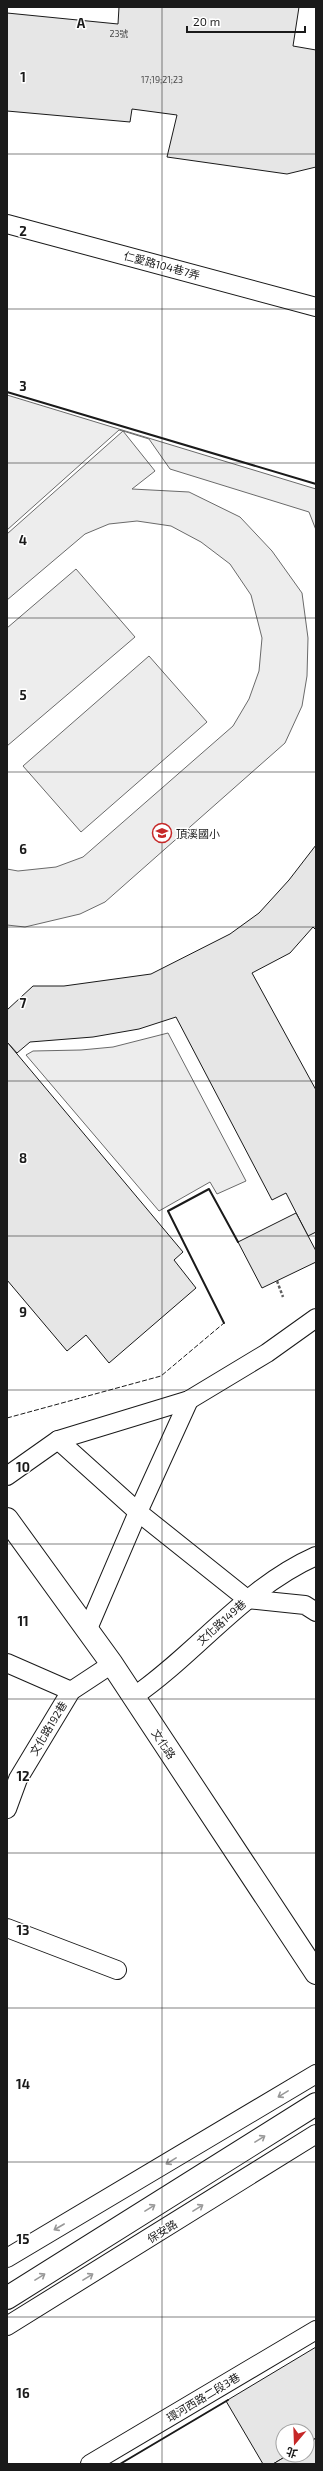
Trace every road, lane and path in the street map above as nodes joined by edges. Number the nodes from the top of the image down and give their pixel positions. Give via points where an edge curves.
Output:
1 (7, 224) edge
2 (316, 307) edge
3 (277, 1281) dead end
4 (284, 1297) dead end
5 (316, 1318) edge
6 (189, 1400) junction
7 (58, 1440) junction
8 (7, 1476) edge
9 (138, 1512) junction
10 (7, 1519) edge
11 (316, 1556) edge
12 (247, 1599) junction
13 (316, 1612) edge
14 (87, 1631) junction
15 (7, 1663) edge
16 (112, 1664) junction
17 (71, 1691) junction
18 (133, 1697) junction
19 (12, 1776) edge
20 (7, 1809) edge
21 (7, 1928) edge
22 (117, 1970) dead end
23 (316, 1973) edge
24 (316, 2074) edge
25 (316, 2104) edge
26 (316, 2134) edge
27 (7, 2258) edge
28 (7, 2298) edge
29 (7, 2326) edge
30 (316, 2330) edge
31 (90, 2464) edge

1 - 2 lane, 仁愛路104巷7弄
3 - 4 path
5 - 6 lane via 267,1353
6 - 7 lane
6 - 9 lane
7 - 8 lane
7 - 9 lane
9 - 12 lane
9 - 14 lane
10 - 14 main road, 文化路
11 - 12 lane, 文化路149巷 via 292,1567
12 - 13 lane via 305,1605
12 - 18 lane, 文化路149巷 via 151,1685
14 - 16 main road, 文化路
15 - 17 lane, 文化路192巷
16 - 17 lane, 文化路192巷
16 - 18 main road, 文化路
17 - 19 lane, 文化路192巷
18 - 23 main road, 文化路
19 - 20 lane, 文化路192巷
21 - 22 lane
24 -> 27 lane
28 -> 25 main road
29 -> 26 lane, 保安路
30 - 31 lane, 環河西路二段3巷

